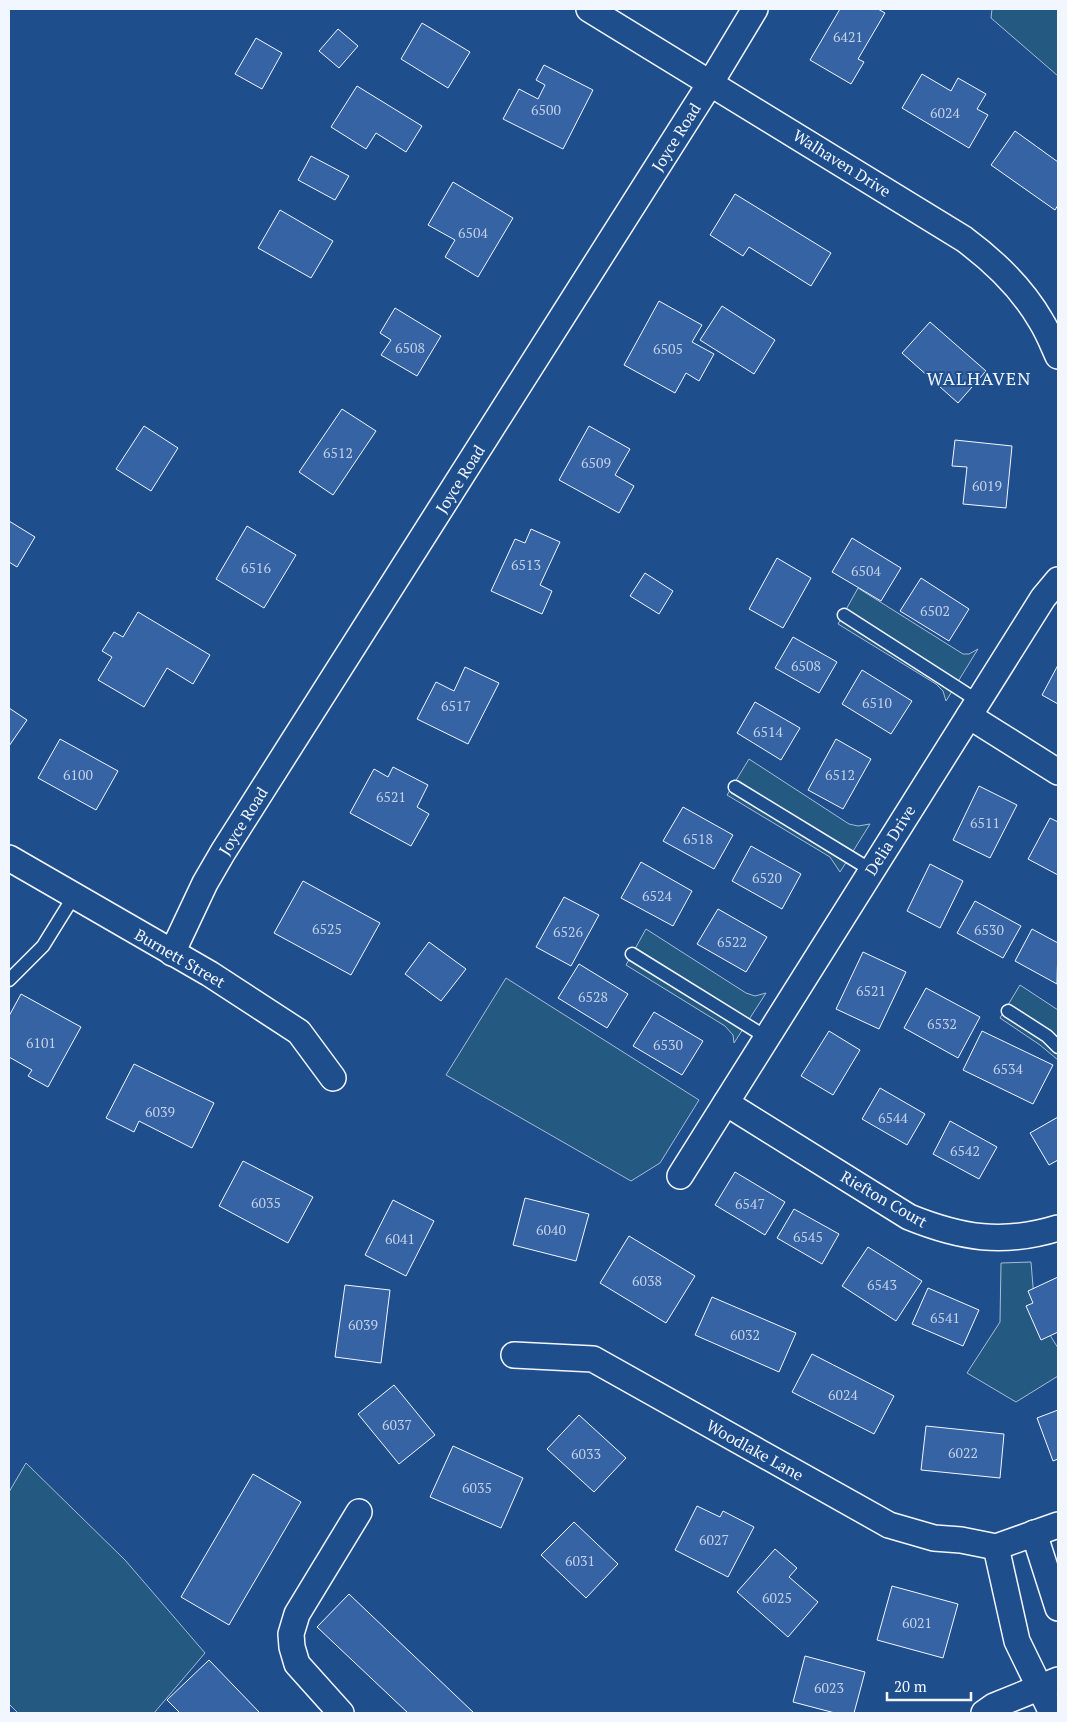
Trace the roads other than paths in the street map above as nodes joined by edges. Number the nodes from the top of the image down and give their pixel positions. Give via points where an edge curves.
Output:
1 (589, 9) edge
2 (756, 9) edge
3 (711, 82) junction
4 (1058, 356) edge
5 (1058, 580) edge
6 (844, 616) dead end
7 (974, 708) junction
8 (1058, 772) edge
9 (735, 787) dead end
10 (9, 858) edge
11 (871, 870) junction
12 (74, 896) junction
13 (172, 953) junction
14 (632, 954) dead end
15 (9, 980) edge
16 (1008, 1011) dead end
17 (766, 1037) junction
18 (1058, 1047) edge
19 (334, 1078) dead end
20 (726, 1103) junction
21 (680, 1176) dead end
22 (1058, 1228) edge
23 (514, 1355) dead end
24 (359, 1512) dead end
25 (1058, 1525) edge
26 (1034, 1533) junction
27 (996, 1547) junction
28 (1058, 1608) edge
29 (1049, 1684) edge
30 (341, 1713) edge
31 (984, 1713) edge
32 (1052, 1713) edge

1 - 3 street, Walhaven Drive
2 - 3 street, Joyce Road
3 - 4 street, Walhaven Drive via 982,252 1026,298
3 - 13 street, Joyce Road via 223,852
5 - 7 street, Delia Drive via 1043,598
6 - 7 lane
7 - 8 street
7 - 11 street, Delia Drive
9 - 11 lane
10 - 12 street, Burnett Street
11 - 17 street, Delia Drive
12 - 13 street, Burnett Street
12 - 15 lane via 43,946
13 - 19 street, Burnett Street via 299,1032
14 - 17 lane
16 - 18 lane
17 - 20 street, Delia Drive
20 - 21 street, Delia Drive
20 - 22 street, Riefton Court via 909,1217 940,1229 993,1238 1038,1234
23 - 27 street, Woodlake Lane via 593,1359 889,1525 934,1538
24 - 30 street via 297,1614 292,1634 297,1664
25 - 26 street
26 - 27 street
26 - 28 street
27 - 29 street via 1017,1641
29 - 31 street
29 - 32 street

